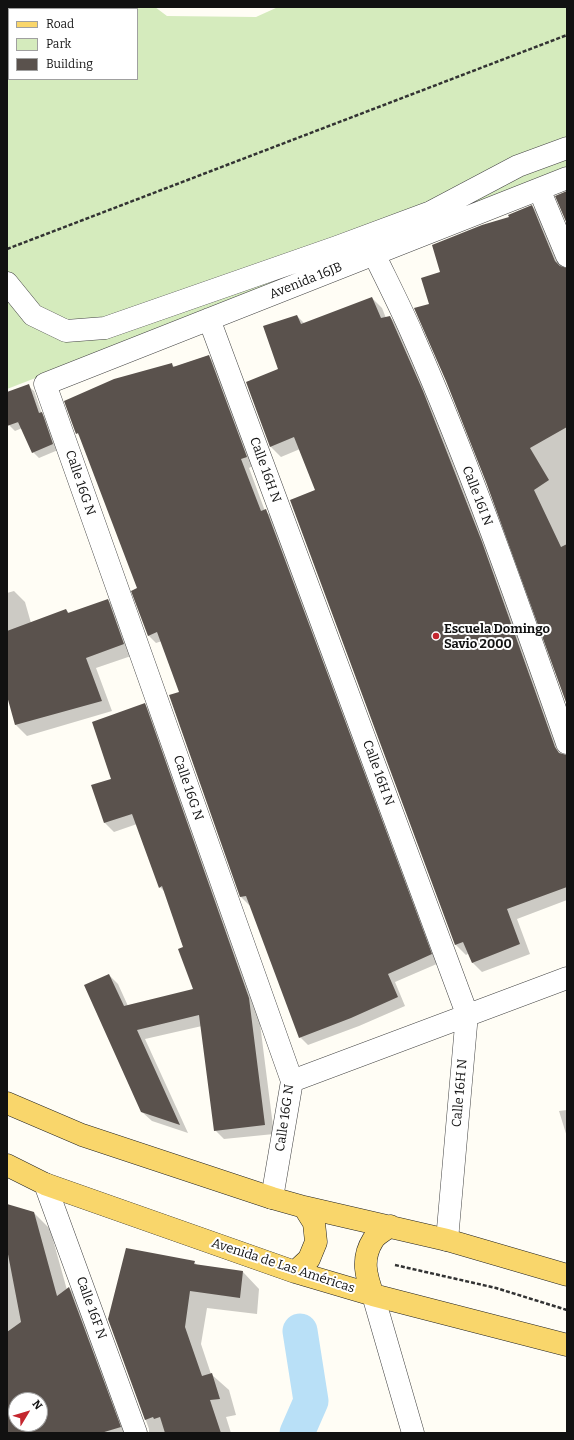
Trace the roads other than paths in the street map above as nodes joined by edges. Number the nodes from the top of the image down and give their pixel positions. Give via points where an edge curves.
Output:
1 (567, 148) edge
2 (567, 178) edge
3 (539, 189) junction
4 (374, 254) junction
5 (567, 256) edge
6 (7, 283) edge
7 (209, 319) junction
8 (45, 384) joint
9 (567, 742) edge
10 (567, 978) edge
11 (467, 1014) junction
12 (292, 1081) junction
13 (7, 1103) edge
14 (7, 1166) edge
15 (45, 1184) junction
16 (272, 1198) junction
17 (304, 1207) junction
18 (390, 1226) junction
19 (447, 1240) junction
20 (295, 1272) junction
21 (567, 1275) edge
22 (374, 1296) junction
23 (567, 1345) edge
24 (136, 1433) edge
25 (413, 1433) edge

1 - 6 street via 518,166 431,212 105,328 66,331 33,315
2 - 3 street, Avenida 16JB
3 - 4 street, Avenida 16JB
3 - 5 street
4 - 7 street, Avenida 16JB
4 - 9 street, Calle 16I N via 413,336 452,430 518,602
7 - 8 street, Avenida 16JB
7 - 11 street, Calle 16H N
8 - 12 street, Calle 16G N
10 - 11 street
11 - 12 street
11 - 19 street, Calle 16H N
12 - 16 street, Calle 16G N
13 - 16 main road via 82,1135
14 - 15 main road, Avenida de Las Américas
15 - 20 main road, Avenida de Las Américas
15 - 24 street, Calle 16F N
16 - 17 main road
17 - 18 main road
17 - 20 main road via 314,1223 316,1242 309,1259
18 - 19 main road
18 - 22 main road via 373,1239 365,1259 367,1280
19 - 21 main road
20 - 22 main road, Avenida de Las Américas
22 - 23 main road, Avenida de Las Américas
22 - 25 street

